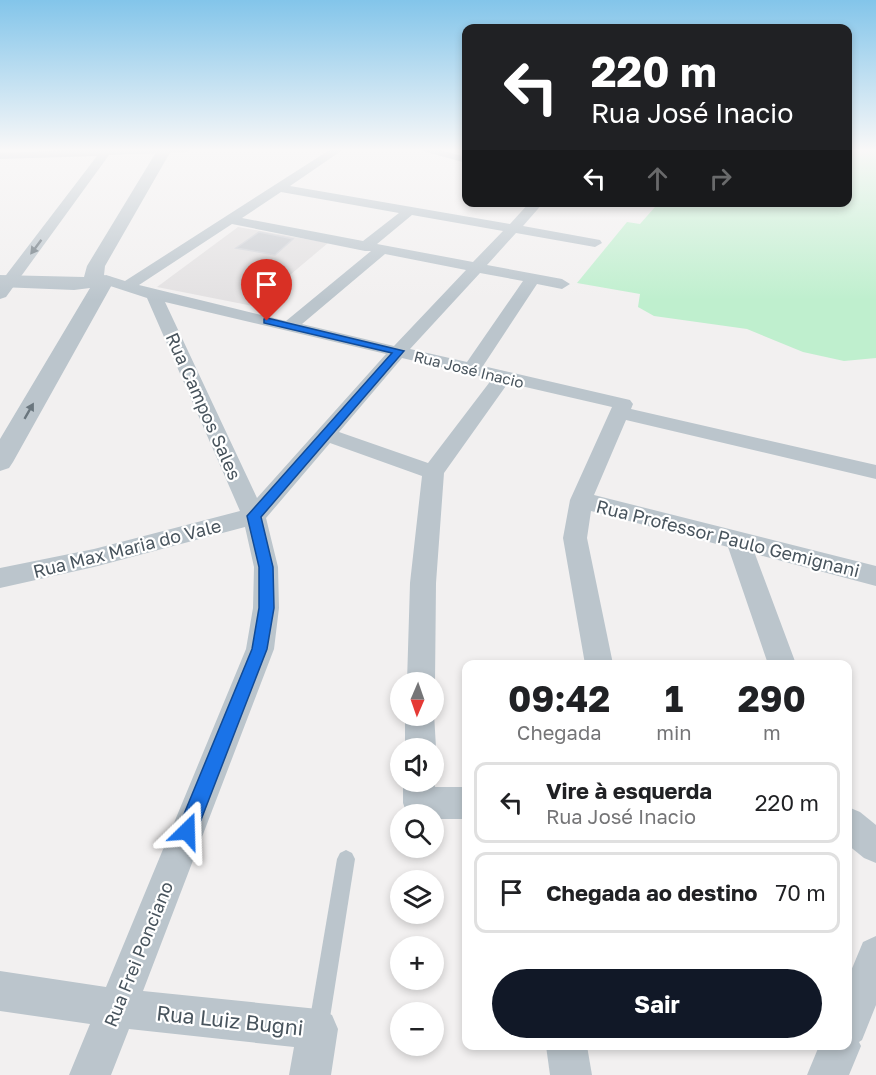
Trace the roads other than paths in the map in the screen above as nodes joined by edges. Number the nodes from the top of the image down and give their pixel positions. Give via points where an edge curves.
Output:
1 (69, 199) edge
2 (145, 199) edge
3 (263, 199) edge
4 (346, 199) edge
5 (534, 207) edge
6 (410, 210) junction
7 (231, 220) junction
8 (515, 228) junction
9 (595, 243) dead end
10 (364, 247) junction
11 (381, 250) junction
12 (476, 268) junction
13 (533, 278) junction
14 (101, 281) junction
15 (5, 282) edge
16 (562, 284) dead end
17 (154, 295) junction
18 (290, 326) junction
19 (399, 351) junction
20 (472, 369) junction
21 (502, 378) junction
22 (621, 409) junction
23 (0, 424) edge
24 (328, 435) junction
25 (0, 462) edge
26 (433, 472) junction
27 (876, 472) edge
28 (581, 500) junction
29 (254, 516) junction
30 (738, 541) junction
31 (876, 576) edge
32 (0, 578) edge
33 (598, 660) edge
34 (781, 660) edge
35 (421, 672) edge
36 (419, 792) edge
37 (462, 802) edge
38 (852, 827) edge
39 (876, 846) edge
40 (346, 859) dead end
41 (876, 955) edge
42 (0, 991) edge
43 (117, 1008) junction
44 (852, 1016) edge
45 (318, 1029) junction
46 (568, 1050) edge
47 (838, 1050) edge
48 (90, 1075) edge
49 (310, 1075) edge
50 (571, 1075) edge
51 (828, 1075) edge

1 -> 15 street
2 - 14 street
3 - 7 street
4 - 6 street
5 - 8 street
6 - 8 street
6 - 10 street
7 - 10 street
7 - 14 street
8 - 9 street
8 - 12 street
10 - 11 street
11 - 12 street
11 - 18 street
12 - 13 street
12 - 19 street
13 - 16 street
13 - 20 street
14 - 15 street, Rua José Inacio
14 - 17 street, Rua José Inacio
14 - 23 street
25 -> 14 street
17 - 18 street, Rua José Inacio
17 - 29 street, Rua Campos Sales
18 - 19 street, Rua José Inacio
19 - 20 street, Rua José Inacio
19 - 24 street
20 - 21 street, Rua José Inacio
21 - 22 street, Rua José Inacio
21 - 26 street
22 - 27 street, Rua José Inacio
22 - 28 street
24 - 26 street
24 - 29 street
26 - 35 street via 423,583
28 - 30 street, Rua Professor Paulo Gemignani
28 - 33 street via 575,538
29 - 32 street, Rua Max Maria do Vale
29 - 43 street, Rua Frei Ponciano via 266,567 260,649
30 - 31 street, Rua Professor Paulo Gemignani
30 - 34 street
36 - 37 street
38 - 39 street
40 - 45 lane
41 - 44 street
42 - 43 street, Rua Luiz Bugni
43 - 45 street, Rua Luiz Bugni
43 - 48 street, Rua Frei Ponciano
45 - 49 street
46 - 50 street
47 - 51 street

